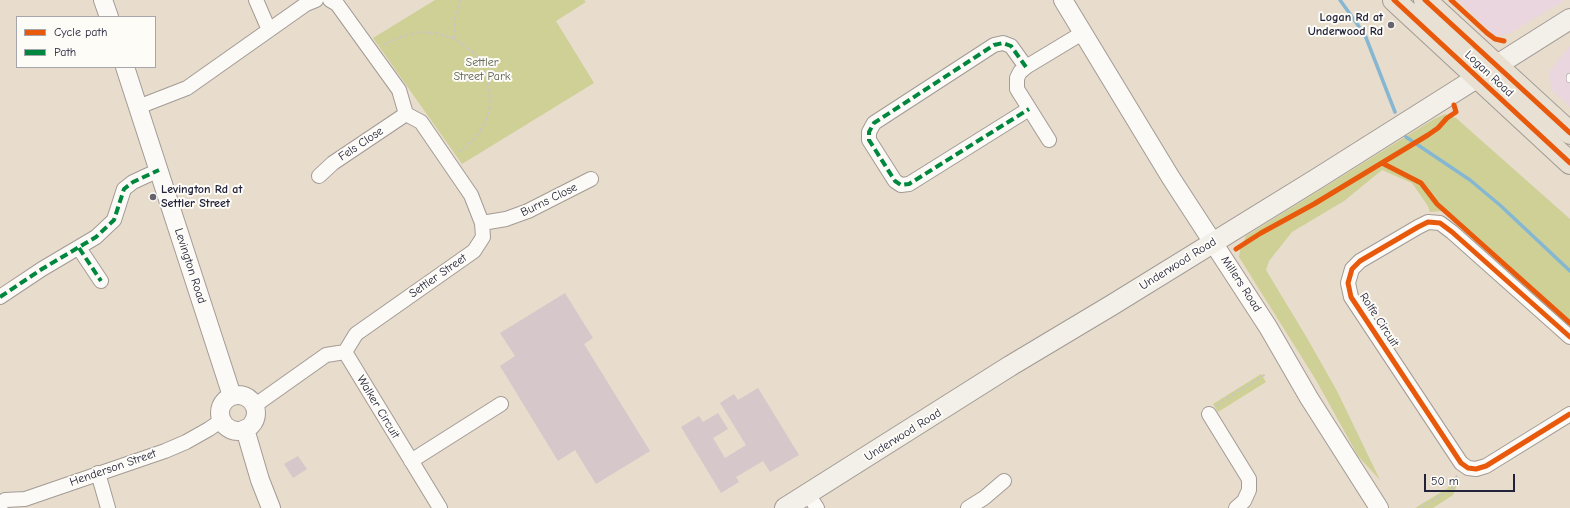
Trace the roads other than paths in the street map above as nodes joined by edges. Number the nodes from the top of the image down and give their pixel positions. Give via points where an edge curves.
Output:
1 (103, 0) edge
2 (256, 0) edge
3 (316, 0) edge
4 (330, 0) edge
5 (1063, 0) edge
6 (1394, 0) edge
7 (1425, 0) edge
8 (109, 16) edge
9 (1570, 19) edge
10 (269, 30) junction
11 (1084, 32) junction
12 (1497, 65) junction
13 (1026, 67) junction
14 (125, 68) edge
15 (1477, 77) junction
16 (138, 107) junction
17 (1029, 109) junction
18 (406, 114) junction
19 (1570, 134) edge
20 (1049, 140) dead end
21 (1570, 163) edge
22 (159, 170) junction
23 (319, 176) dead end
24 (591, 179) dead end
25 (482, 223) junction
26 (1213, 242) junction
27 (79, 248) junction
28 (101, 281) dead end
29 (0, 296) edge
30 (1570, 337) edge
31 (346, 352) junction
32 (232, 396) junction
33 (501, 404) dead end
34 (254, 406) junction
35 (1209, 414) road end
36 (1570, 414) edge
37 (222, 420) junction
38 (245, 429) junction
39 (411, 461) junction
40 (98, 473) junction
41 (1004, 481) dead end
42 (2, 499) edge
43 (813, 501) edge
44 (108, 508) edge
45 (271, 508) edge
46 (440, 508) edge
47 (786, 508) edge
48 (968, 508) edge
49 (1236, 508) edge
50 (1379, 508) edge

1 - 8 street
2 - 10 street
3 - 10 street via 306,4
4 - 18 street via 337,4 399,90
5 - 11 street, Millers Road
6 - 15 main road, Logan Road
7 - 12 main road, Logan Road
9 - 12 main road, Underwood Road
10 - 16 street via 187,88
11 - 13 street
11 - 26 street, Millers Road via 1171,178
12 - 15 main road, Underwood Road
12 - 19 main road, Logan Road
13 - 17 street via 1017,78 1017,89
13 - 17 street via 1010,46 1003,43 994,45 874,123 868,132 869,140 895,181 909,184
14 - 16 street, Levington Road
15 - 21 main road, Logan Road
15 - 26 main road, Underwood Road
16 - 22 street, Levington Road
17 - 20 street
18 - 23 street, Fels Close via 333,163
18 - 25 street, Settler Street via 421,122 471,195
22 - 27 street via 133,182 124,190 114,220 96,237
22 - 32 street, Levington Road
24 - 25 street, Burns Close via 528,211 506,219
25 - 31 street, Settler Street via 483,237 474,251 356,334
26 - 43 main road, Underwood Road via 1016,362
26 - 50 street, Millers Road
27 - 28 street
27 - 29 street
30 - 36 street, Rolfe Circuit via 1440,223 1428,222 1360,261 1352,270 1348,282 1351,297 1461,463 1468,468 1486,466
31 - 34 street via 326,355
31 - 39 street, Walker Circuit
32 - 34 street via 245,396
32 - 37 street via 222,405
33 - 39 street
34 - 38 street via 254,419
35 - 49 street via 1249,479 1249,490 1244,502
37 - 38 street via 231,429
37 - 40 street, Henderson Street via 186,442 165,451
38 - 45 street
39 - 46 street, Walker Circuit
40 - 42 street, Henderson Street via 25,499
40 - 44 street
41 - 48 street
43 - 47 main road, Underwood Road

